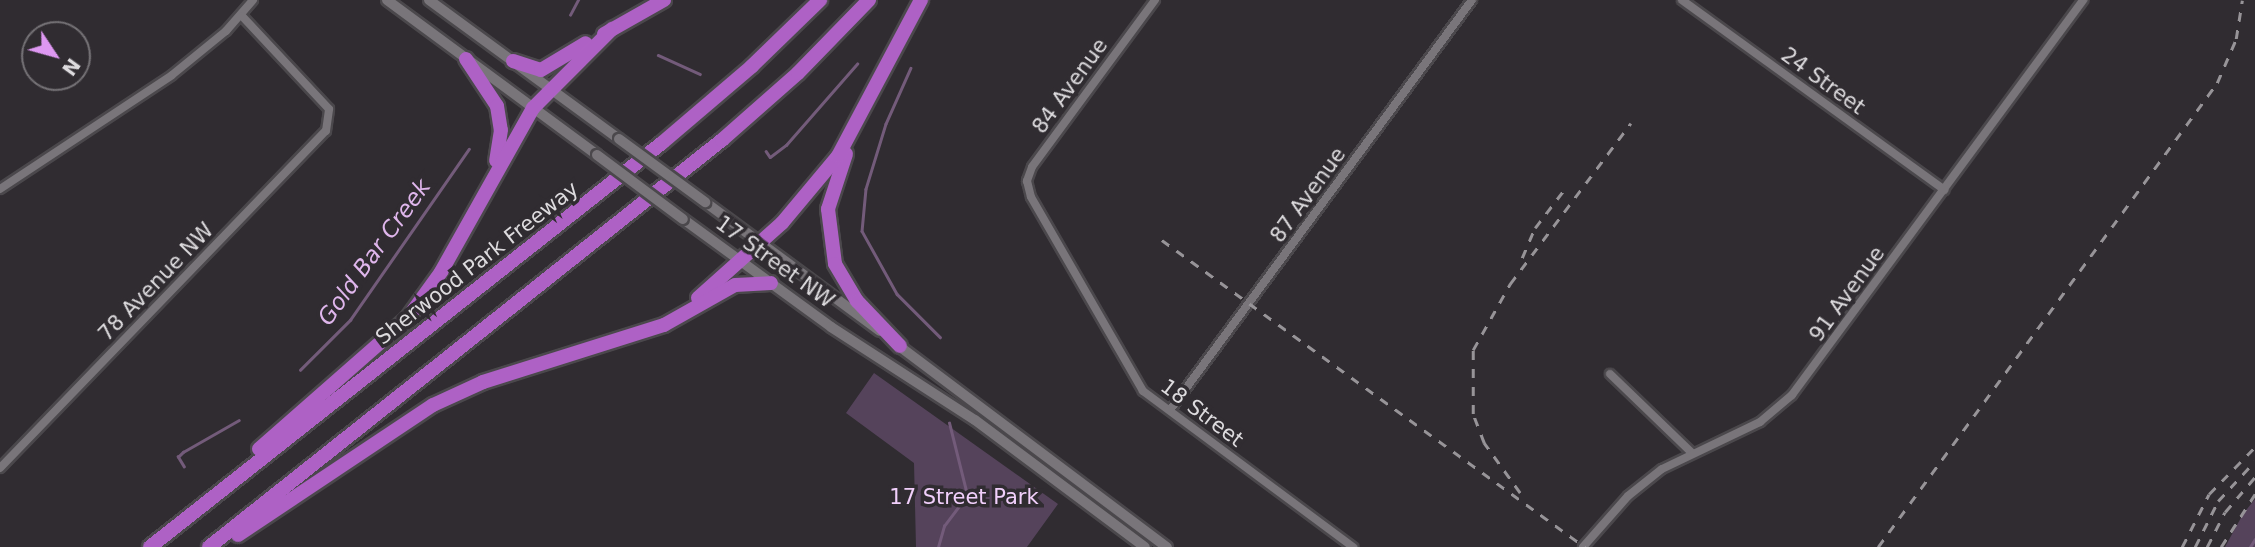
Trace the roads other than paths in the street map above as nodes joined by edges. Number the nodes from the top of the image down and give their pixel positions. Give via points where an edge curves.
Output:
1 (253, 0) edge
2 (387, 0) edge
3 (429, 0) edge
4 (663, 0) edge
5 (820, 0) edge
6 (869, 0) edge
7 (921, 0) edge
8 (1155, 0) edge
9 (1472, 0) edge
10 (1682, 0) edge
11 (2082, 0) edge
12 (242, 16) junction
13 (612, 29) junction
14 (466, 59) junction
15 (513, 61) junction
16 (552, 89) junction
17 (533, 108) junction
18 (857, 127) junction
19 (0, 188) edge
20 (1944, 190) junction
21 (1031, 197) joint
22 (479, 201) junction
23 (761, 244) junction
24 (743, 261) junction
25 (771, 283) junction
26 (636, 334) junction
27 (900, 346) junction
28 (1610, 374) dead end
29 (1170, 410) junction
30 (1692, 453) junction
31 (0, 468) edge
32 (180, 523) junction
33 (150, 547) edge
34 (209, 547) edge
35 (215, 547) edge
36 (1145, 547) edge
37 (1167, 547) edge
38 (1353, 547) edge
39 (1583, 547) edge

1 - 12 street
2 - 14 main road, 17 Street NW
3 - 15 main road, 17 Street NW
4 - 13 highway
5 - 32 highway, Sherwood Park Freeway via 681,128
6 - 34 highway via 798,73 722,140
7 - 18 highway
8 - 21 street, 84 Avenue via 1031,167 1027,181
9 - 29 street, 87 Avenue
10 - 20 street, 24 Street
11 - 20 street, 91 Avenue
12 - 19 street via 172,75
12 - 31 street, 78 Avenue NW via 325,104 330,117 326,131
13 - 15 highway via 541,69
13 - 16 highway
14 - 17 main road, 17 Street NW
14 - 22 highway via 491,93 500,119 499,150
15 - 16 main road, 17 Street NW
16 - 17 highway
16 - 23 main road, 17 Street NW, bridge
17 - 22 highway
17 - 24 main road, 17 Street NW, bridge
18 - 23 highway via 810,191
18 - 27 highway via 830,200 831,245 848,289
20 - 30 street, 91 Avenue via 1792,395 1759,422
21 - 29 street, 18 Street via 1138,382
22 - 32 highway via 441,272 407,319
23 - 24 highway
23 - 27 main road, 17 Street NW
24 - 25 main road, 17 Street NW
24 - 26 highway via 688,305
25 - 26 highway via 734,285 664,325
25 - 36 main road, 17 Street NW via 984,427
26 - 35 highway via 502,374 433,405 257,524
27 - 37 main road
28 - 30 street
29 - 38 street, 18 Street
30 - 39 street, 91 Avenue via 1628,496
32 - 33 highway, Sherwood Park Freeway

